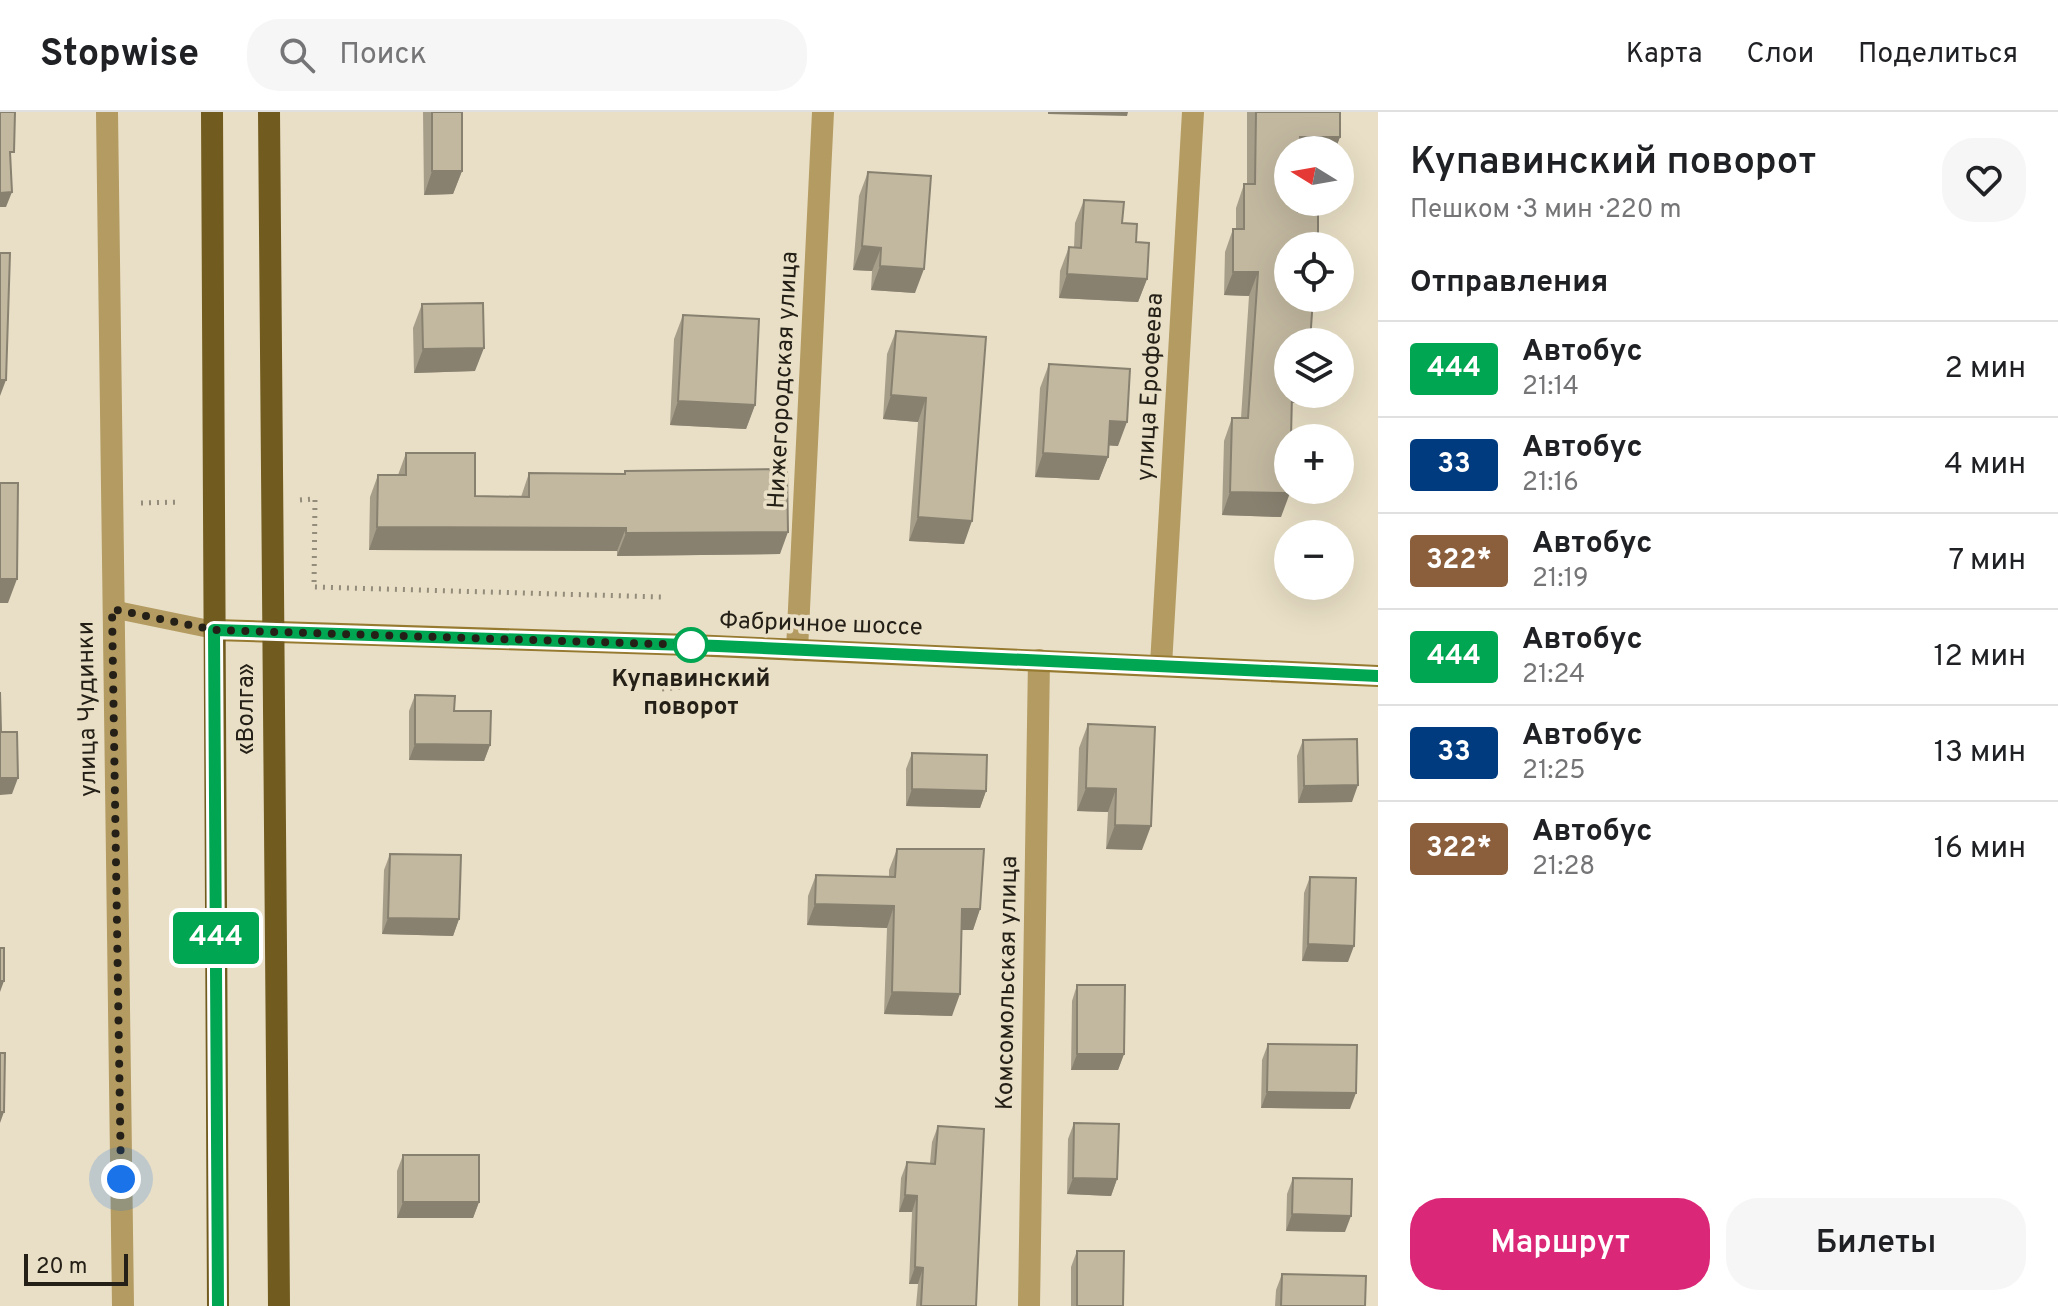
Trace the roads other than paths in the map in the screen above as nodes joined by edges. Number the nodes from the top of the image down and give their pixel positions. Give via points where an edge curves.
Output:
1 (107, 112) edge
2 (212, 112) edge
3 (269, 112) edge
4 (823, 112) edge
5 (1193, 112) edge
6 (112, 609) junction
7 (214, 630) junction
8 (273, 631) junction
9 (797, 650) junction
10 (1039, 660) junction
11 (1161, 665) junction
12 (1378, 676) edge
13 (123, 1306) edge
14 (218, 1306) edge
15 (279, 1306) edge
16 (1029, 1306) edge

1 - 6 street, улица Чудинки
2 - 7 highway, «Волга»
3 - 8 highway, «Волга»
4 - 9 street, Нижегородская улица
5 - 11 street, улица Ерофеева
6 - 7 lane
6 - 13 street, улица Чудинки
7 - 8 main road, Фабричное шоссе
7 - 14 highway, «Волга»
8 - 9 main road, Фабричное шоссе
8 - 15 highway, «Волга»
9 - 10 main road, Фабричное шоссе
10 - 11 main road, Фабричное шоссе
10 - 16 street, Комсомольская улица
11 - 12 main road, Фабричное шоссе

